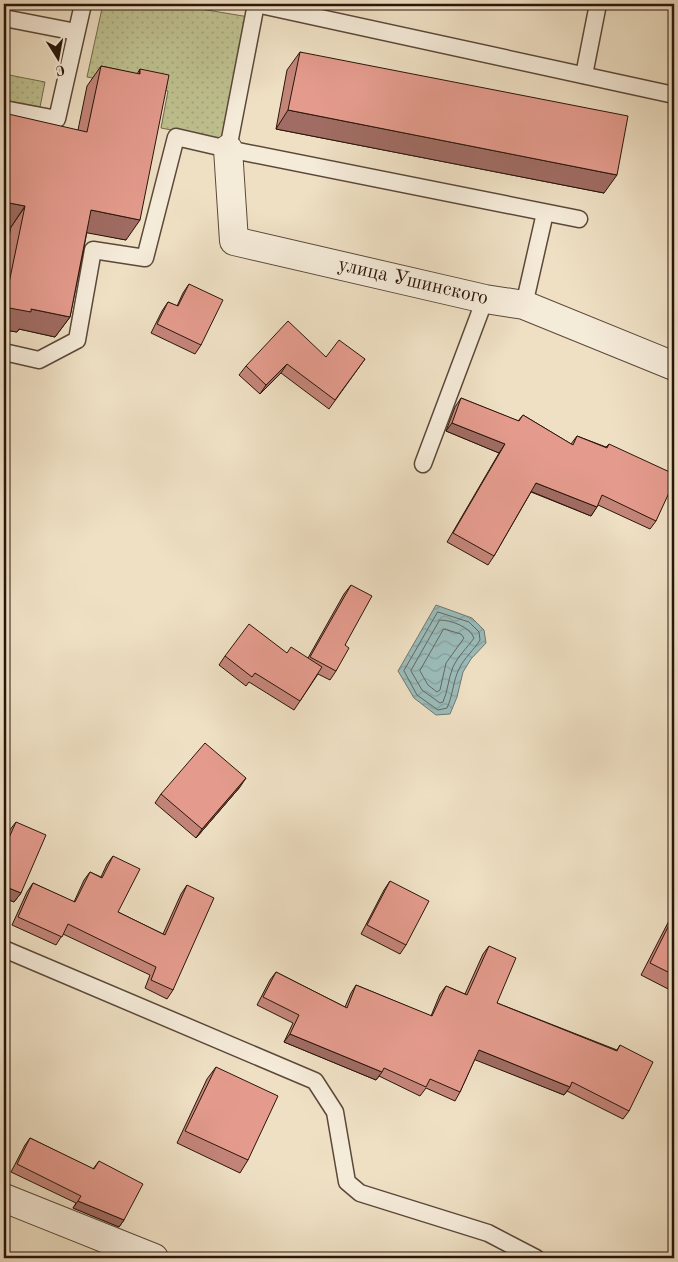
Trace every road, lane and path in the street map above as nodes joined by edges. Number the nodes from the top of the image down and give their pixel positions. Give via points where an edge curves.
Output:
1 (83, 4) edge
2 (256, 4) edge
3 (598, 4) edge
4 (286, 7) edge
5 (4, 18) edge
6 (76, 32) junction
7 (584, 75) junction
8 (674, 95) edge
9 (4, 109) edge
10 (228, 149) junction
11 (545, 212) junction
12 (579, 219) dead end
13 (485, 299) junction
14 (524, 305) junction
15 (4, 352) edge
16 (674, 366) edge
17 (423, 464) dead end
18 (4, 949) edge
19 (4, 1198) edge
20 (139, 1257) edge
21 (536, 1258) edge

1 - 6 lane
2 - 4 lane
2 - 10 lane
3 - 7 lane
4 - 7 lane
5 - 6 lane
6 - 9 lane via 57,119
7 - 8 lane
10 - 11 lane
10 - 13 street, улица Ушинского via 234,241
10 - 15 lane via 176,138 145,258 93,250 77,340 39,360
11 - 12 lane
11 - 14 lane
13 - 14 street, улица Ушинского
13 - 17 lane
14 - 16 street, улица Ушинского
18 - 21 lane via 315,1081 335,1112 347,1182 360,1194 488,1233
19 - 20 street

